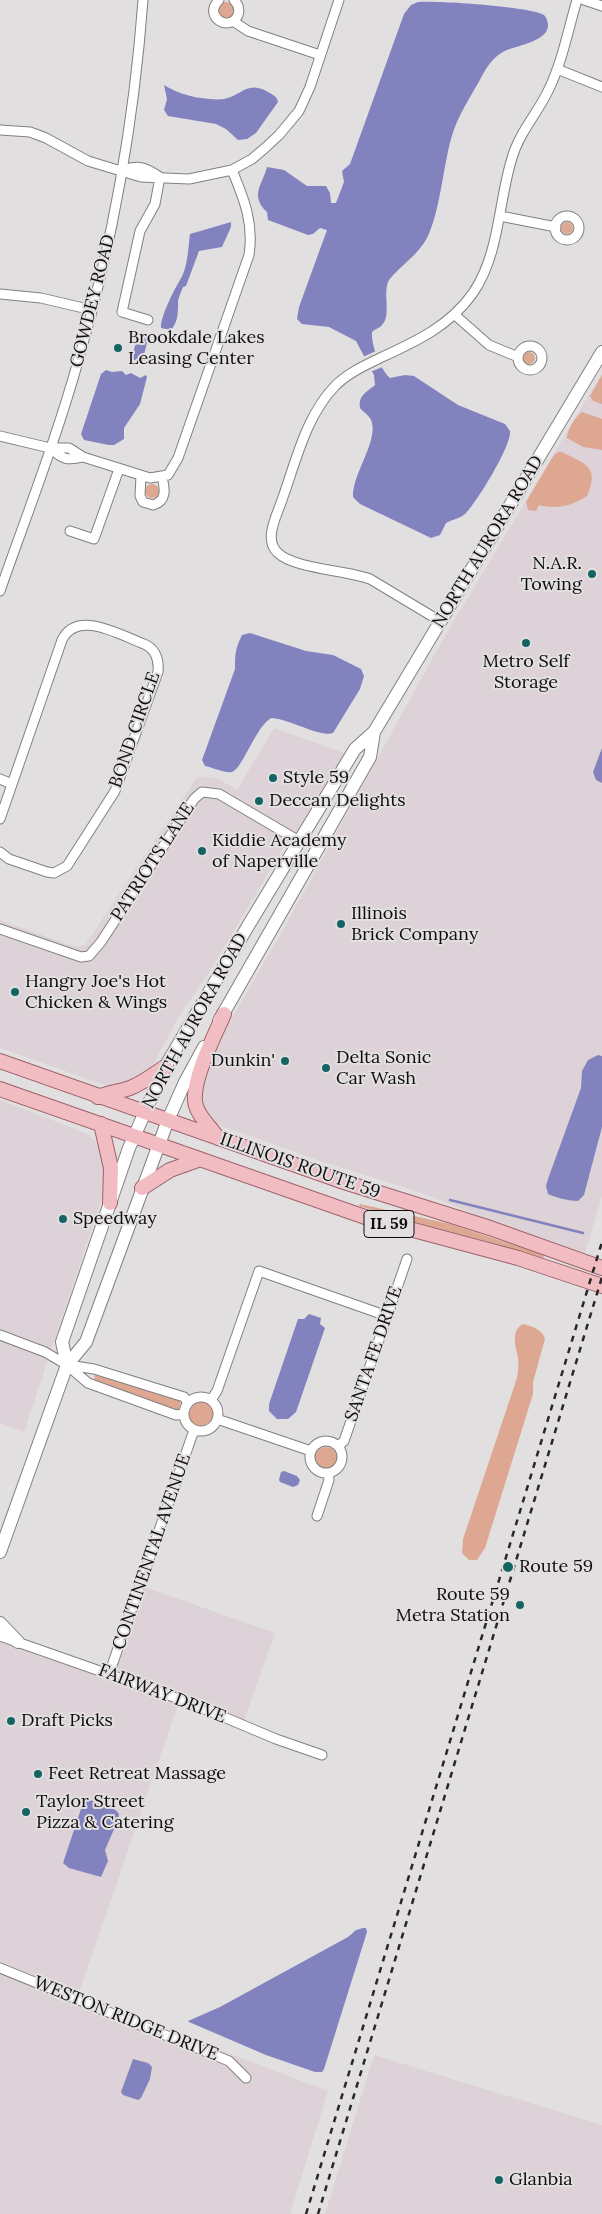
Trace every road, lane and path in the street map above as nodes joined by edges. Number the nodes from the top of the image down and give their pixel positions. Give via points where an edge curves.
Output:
1 (143, 0) edge
2 (219, 0) edge
3 (234, 0) edge
4 (332, 0) edge
5 (339, 0) edge
6 (577, 0) edge
7 (584, 0) edge
8 (602, 6) edge
9 (332, 19) junction
10 (233, 21) junction
11 (320, 55) junction
12 (557, 70) junction
13 (602, 87) edge
14 (0, 130) edge
15 (123, 170) junction
16 (232, 170) junction
17 (160, 177) junction
18 (500, 216) junction
19 (556, 227) dead end
20 (0, 294) edge
21 (92, 310) junction
22 (456, 315) junction
23 (148, 320) dead end
24 (602, 352) edge
25 (518, 357) dead end
26 (0, 436) edge
27 (50, 448) junction
28 (119, 469) junction
29 (141, 476) junction
30 (162, 477) junction
31 (70, 531) dead end
32 (0, 591) edge
33 (440, 621) junction
34 (374, 732) junction
35 (0, 779) edge
36 (12, 784) junction
37 (0, 819) edge
38 (299, 841) junction
39 (0, 852) edge
40 (0, 929) edge
41 (224, 1014) junction
42 (0, 1061) edge
43 (165, 1067) junction
44 (0, 1089) edge
45 (98, 1096) junction
46 (144, 1112) junction
47 (168, 1120) junction
48 (101, 1124) junction
49 (134, 1135) junction
50 (218, 1138) junction
51 (158, 1144) junction
52 (198, 1160) junction
53 (142, 1188) junction
54 (110, 1203) junction
55 (407, 1259) dead end
56 (602, 1268) edge
57 (602, 1286) edge
58 (387, 1316) junction
59 (0, 1335) edge
60 (67, 1365) junction
61 (210, 1400) junction
62 (188, 1403) junction
63 (184, 1414) junction
64 (217, 1419) junction
65 (194, 1430) junction
66 (338, 1446) junction
67 (311, 1451) junction
68 (328, 1473) junction
69 (317, 1516) dead end
70 (0, 1552) edge
71 (0, 1623) edge
72 (0, 1636) edge
73 (18, 1642) junction
74 (109, 1674) junction
75 (322, 1755) dead end
76 (0, 1968) edge
77 (246, 2078) dead end

1 - 15 street, GOWDEY ROAD
2 - 10 street via 214,10 216,18 224,22
3 - 10 street via 239,9
4 - 9 street
5 - 9 street
6 - 12 street
7 - 8 street
9 - 11 street
10 - 11 street via 248,31
11 - 16 street via 306,98 290,123 252,158
12 - 13 street
12 - 18 street via 517,143
14 - 15 street via 30,132 88,161
15 - 17 street via 141,177
15 - 21 street, GOWDEY ROAD
16 - 17 street via 202,178
16 - 30 street via 251,223 249,255 178,458 172,470
17 - 23 street via 155,204 140,231 122,312
18 - 19 street
18 - 22 street via 486,270
20 - 21 street via 41,298
21 - 27 street, GOWDEY ROAD via 72,385
22 - 25 street via 489,345
22 - 33 street via 427,335 359,368 335,386 311,419 274,522 272,544 278,554 290,560 370,579
24 - 33 main road, NORTH AURORA ROAD
26 - 27 street
27 - 28 street via 61,458 83,457
27 - 32 street, GOWDEY ROAD
28 - 29 street
28 - 31 street via 94,539
29 - 30 street
29 - 30 street via 140,496 143,502 153,505 164,496
33 - 34 main road, NORTH AURORA ROAD
34 - 38 main road, NORTH AURORA ROAD via 356,749
34 - 41 main road, NORTH AURORA ROAD via 370,757
35 - 36 street
36 - 37 street, BOND CIRCLE
36 - 39 street, BOND CIRCLE via 62,640 68,631 80,625 92,625 151,648 158,658 158,672 119,780 110,800 67,866 54,873 47,872 9,859
38 - 40 street, PATRIOTS LANE via 219,794 202,792 194,799 95,951 86,958
38 - 43 main road, NORTH AURORA ROAD
41 - 47 main road, NORTH AURORA ROAD via 190,1072
41 - 50 main road via 196,1082 194,1095 198,1110
42 - 45 main road, ILLINOIS ROUTE 59 / IL 59
43 - 45 main road via 133,1087
43 - 46 main road, NORTH AURORA ROAD
44 - 48 main road, ILLINOIS ROUTE 59 / IL 59
45 - 46 main road, ILLINOIS ROUTE 59 / IL 59
46 - 47 main road, ILLINOIS ROUTE 59 / IL 59
46 - 49 main road, NORTH AURORA ROAD
47 - 50 main road, ILLINOIS ROUTE 59 / IL 59
47 - 51 main road, NORTH AURORA ROAD
48 - 49 main road, ILLINOIS ROUTE 59 / IL 59
48 - 54 main road via 111,1168
49 - 51 main road, ILLINOIS ROUTE 59 / IL 59
49 - 54 main road, NORTH AURORA ROAD
50 - 56 main road, ILLINOIS ROUTE 59 / IL 59
51 - 52 main road, ILLINOIS ROUTE 59 / IL 59
51 - 53 main road, NORTH AURORA ROAD
52 - 53 main road via 170,1170
52 - 57 main road, ILLINOIS ROUTE 59 / IL 59 via 365,1217 518,1258
53 - 60 main road, NORTH AURORA ROAD via 86,1342
54 - 60 main road, NORTH AURORA ROAD via 62,1342
55 - 58 street, SANTA FE DRIVE
58 - 61 street via 259,1271 217,1391
58 - 66 street, SANTA FE DRIVE via 344,1441
59 - 60 street
60 - 62 street via 94,1368 184,1397
60 - 63 street via 88,1383 176,1415
60 - 70 main road, NORTH AURORA ROAD
61 - 62 street via 201,1396
61 - 64 street via 217,1408
62 - 63 street
63 - 65 street via 187,1424
64 - 65 street via 209,1429
64 - 67 street
65 - 74 street, CONTINENTAL AVENUE
66 - 67 street via 323,1441
66 - 68 street via 342,1461 337,1469
67 - 68 street via 313,1467
68 - 69 street via 329,1480
71 - 73 main road
72 - 73 street, FAIRWAY DRIVE
73 - 74 street, FAIRWAY DRIVE
74 - 75 street, FAIRWAY DRIVE
76 - 77 street, WESTON RIDGE DRIVE via 230,2061

